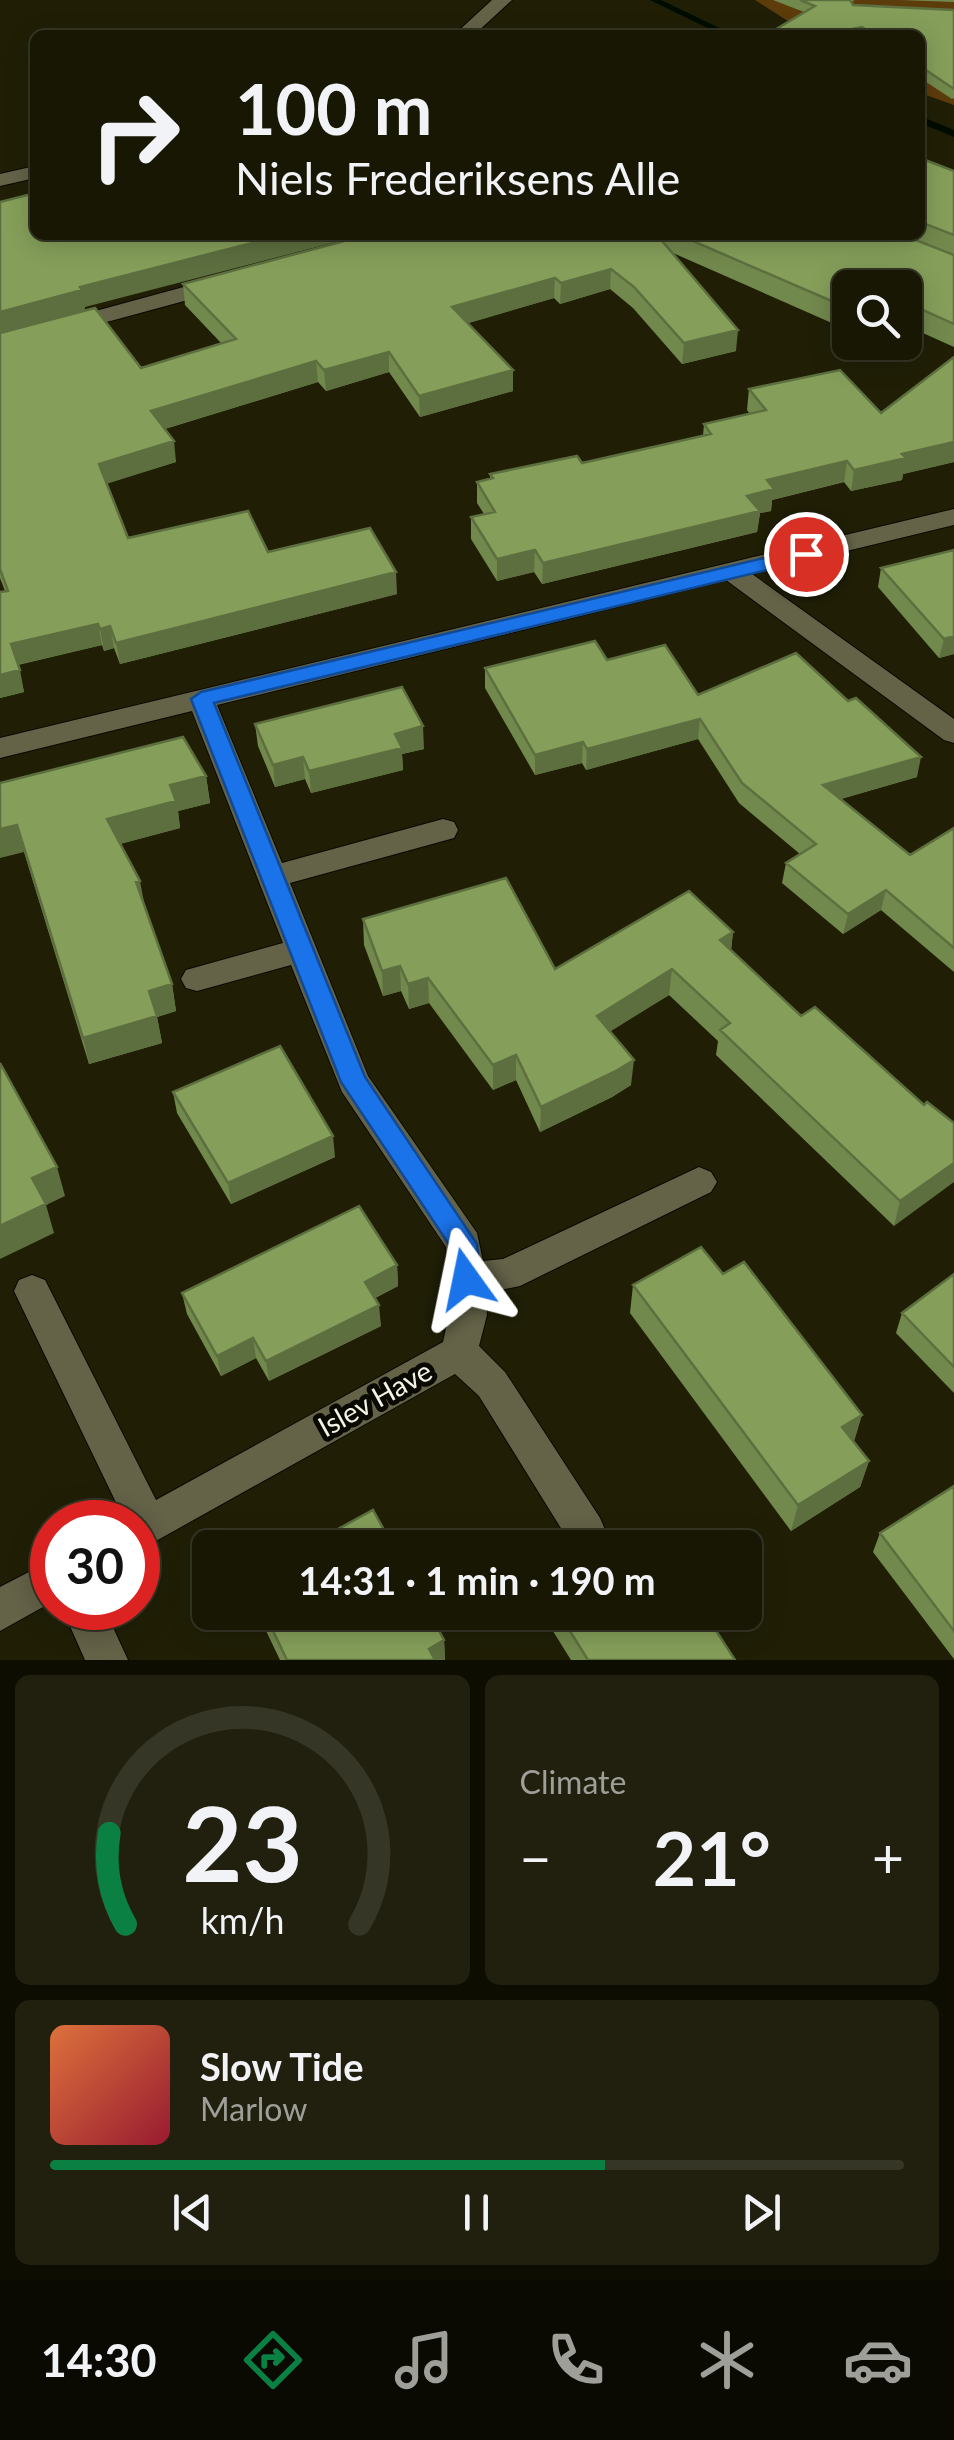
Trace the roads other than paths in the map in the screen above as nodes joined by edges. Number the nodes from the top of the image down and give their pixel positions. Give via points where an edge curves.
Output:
1 (504, 0) edge
2 (469, 30) edge
3 (30, 173) edge
4 (0, 180) edge
5 (249, 276) edge
6 (0, 344) edge
7 (954, 517) edge
8 (733, 573) junction
9 (201, 699) junction
10 (954, 733) edge
11 (0, 748) edge
12 (443, 830) dead end
13 (272, 877) junction
14 (302, 950) junction
15 (196, 979) dead end
16 (699, 1182) dead end
17 (466, 1279) junction
18 (32, 1291) dead end
19 (459, 1352) junction
20 (129, 1500) edge
21 (160, 1520) edge
22 (585, 1530) edge
23 (30, 1593) edge
24 (0, 1610) edge
25 (93, 1630) edge
26 (107, 1660) edge

1 - 2 street
3 - 4 street
5 - 6 street
7 - 8 street
8 - 9 street
8 - 10 street
9 - 11 street
9 - 13 street, Islev Have
12 - 13 street
13 - 14 street, Islev Have
14 - 15 street
14 - 17 street, Islev Have via 354,1082 464,1244
16 - 17 street via 506,1276
17 - 19 street, Islev Have via 468,1314
18 - 20 street
19 - 21 street, Islev Have
19 - 22 street via 492,1384
23 - 24 street
25 - 26 street

